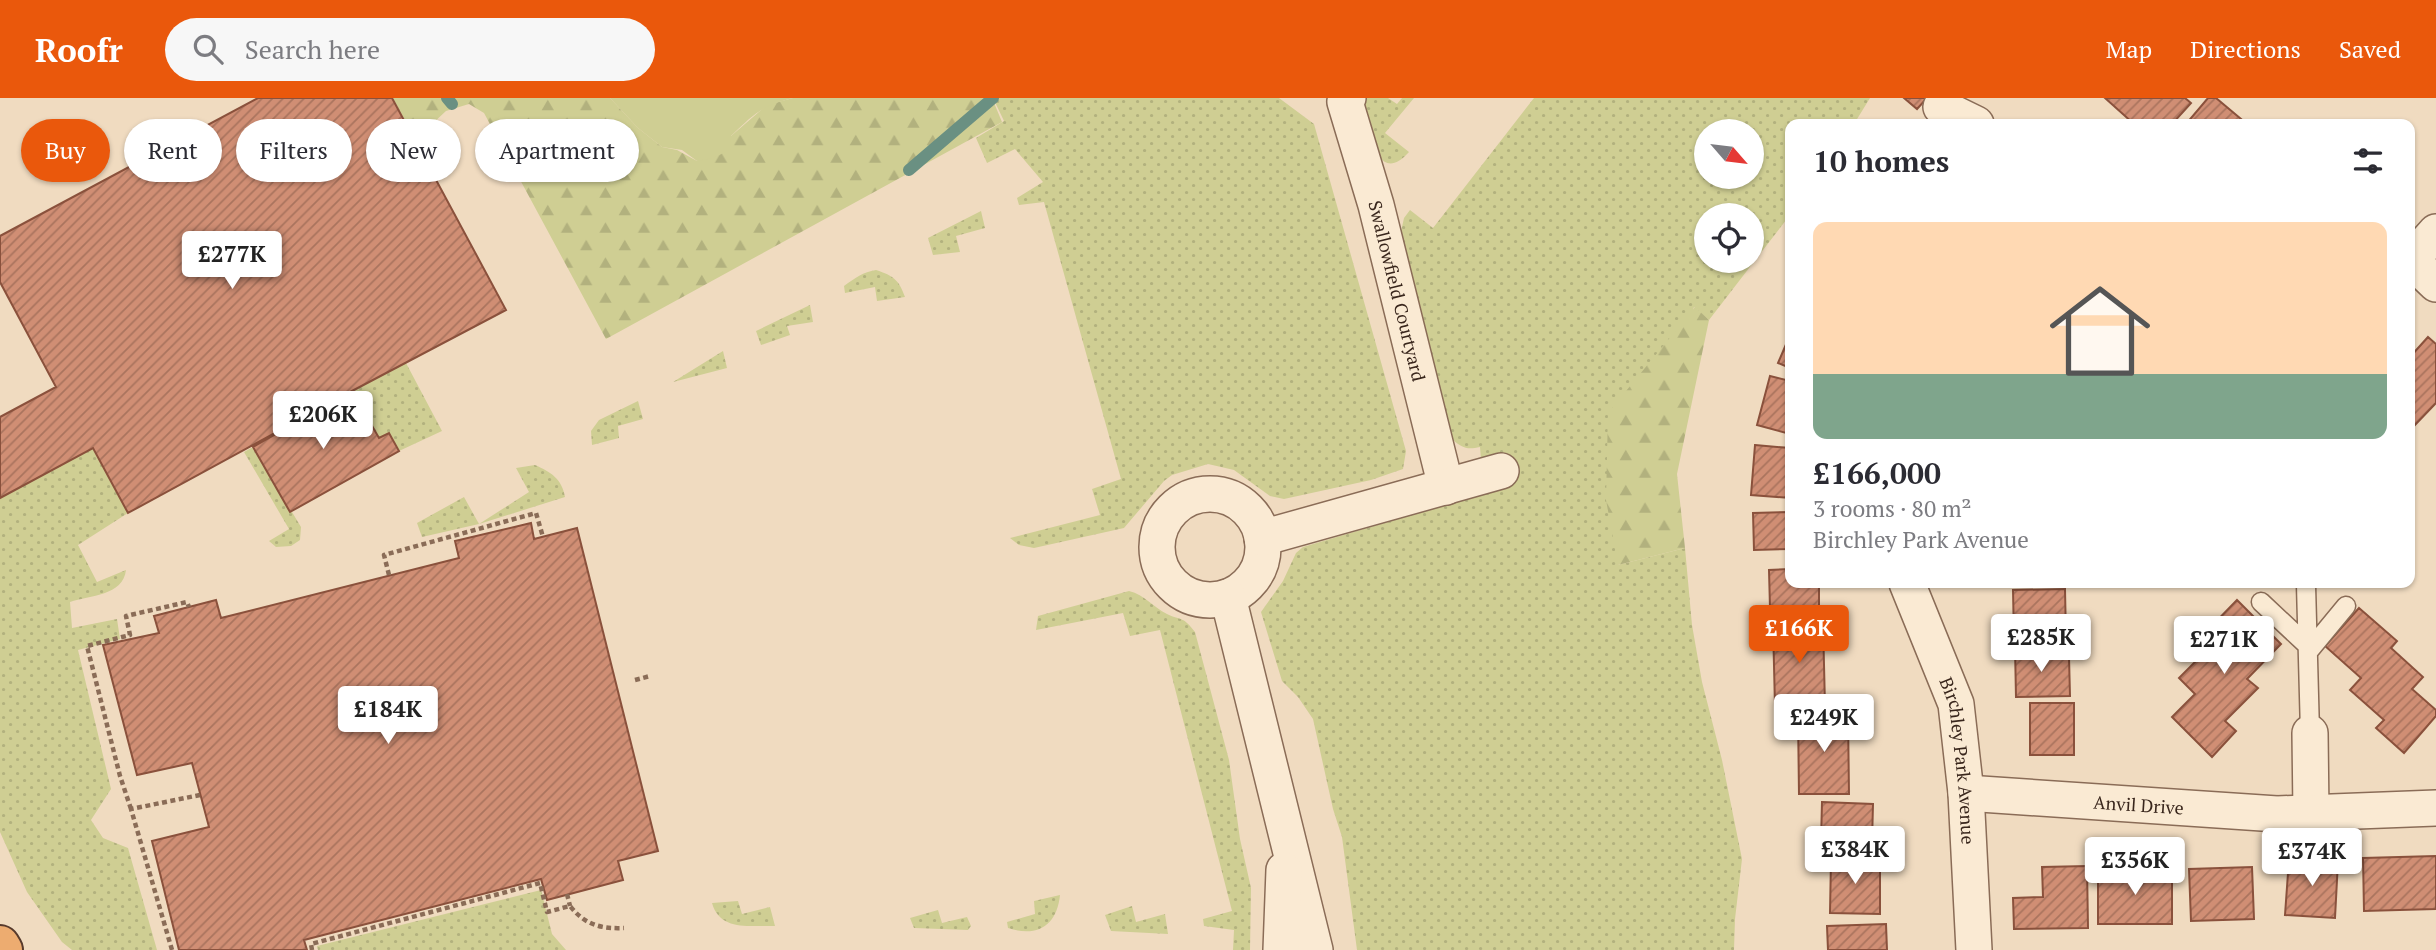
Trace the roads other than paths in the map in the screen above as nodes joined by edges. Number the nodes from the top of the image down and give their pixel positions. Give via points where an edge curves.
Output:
1 (1348, 98) edge
2 (1941, 107) dead end
3 (1966, 119) edge
4 (2436, 232) edge
5 (2415, 255) edge
6 (2415, 265) edge
7 (2436, 284) edge
8 (1501, 471) dead end
9 (1446, 487) junction
10 (1262, 538) junction
11 (1909, 588) edge
12 (2306, 588) edge
13 (1227, 597) junction
14 (2261, 602) dead end
15 (2346, 606) dead end
16 (2308, 649) junction
17 (2310, 733) joint
18 (1966, 793) junction
19 (2436, 808) edge
20 (2312, 813) junction
21 (1286, 831) junction
22 (0, 945) edge
23 (1975, 949) edge
24 (4, 950) edge
25 (1281, 950) edge
26 (1315, 950) edge

1 - 9 street, Swallowfield Courtyard via 1345,102 1376,205
2 - 3 street
4 - 5 street
6 - 7 street
8 - 9 street
9 - 10 street
10 - 13 street via 1261,563 1254,576
10 - 13 street via 1255,519 1228,497 1192,497 1165,519 1157,553 1172,586 1202,600
11 - 18 street, Birchley Park Avenue via 1956,704
12 - 16 lane
13 - 21 street
14 - 16 lane
15 - 16 lane
16 - 17 lane
17 - 20 street
18 - 20 street, Anvil Drive
18 - 23 street, Birchley Park Avenue
19 - 20 street, Anvil Drive
21 - 25 street
21 - 26 street
22 - 24 highway

